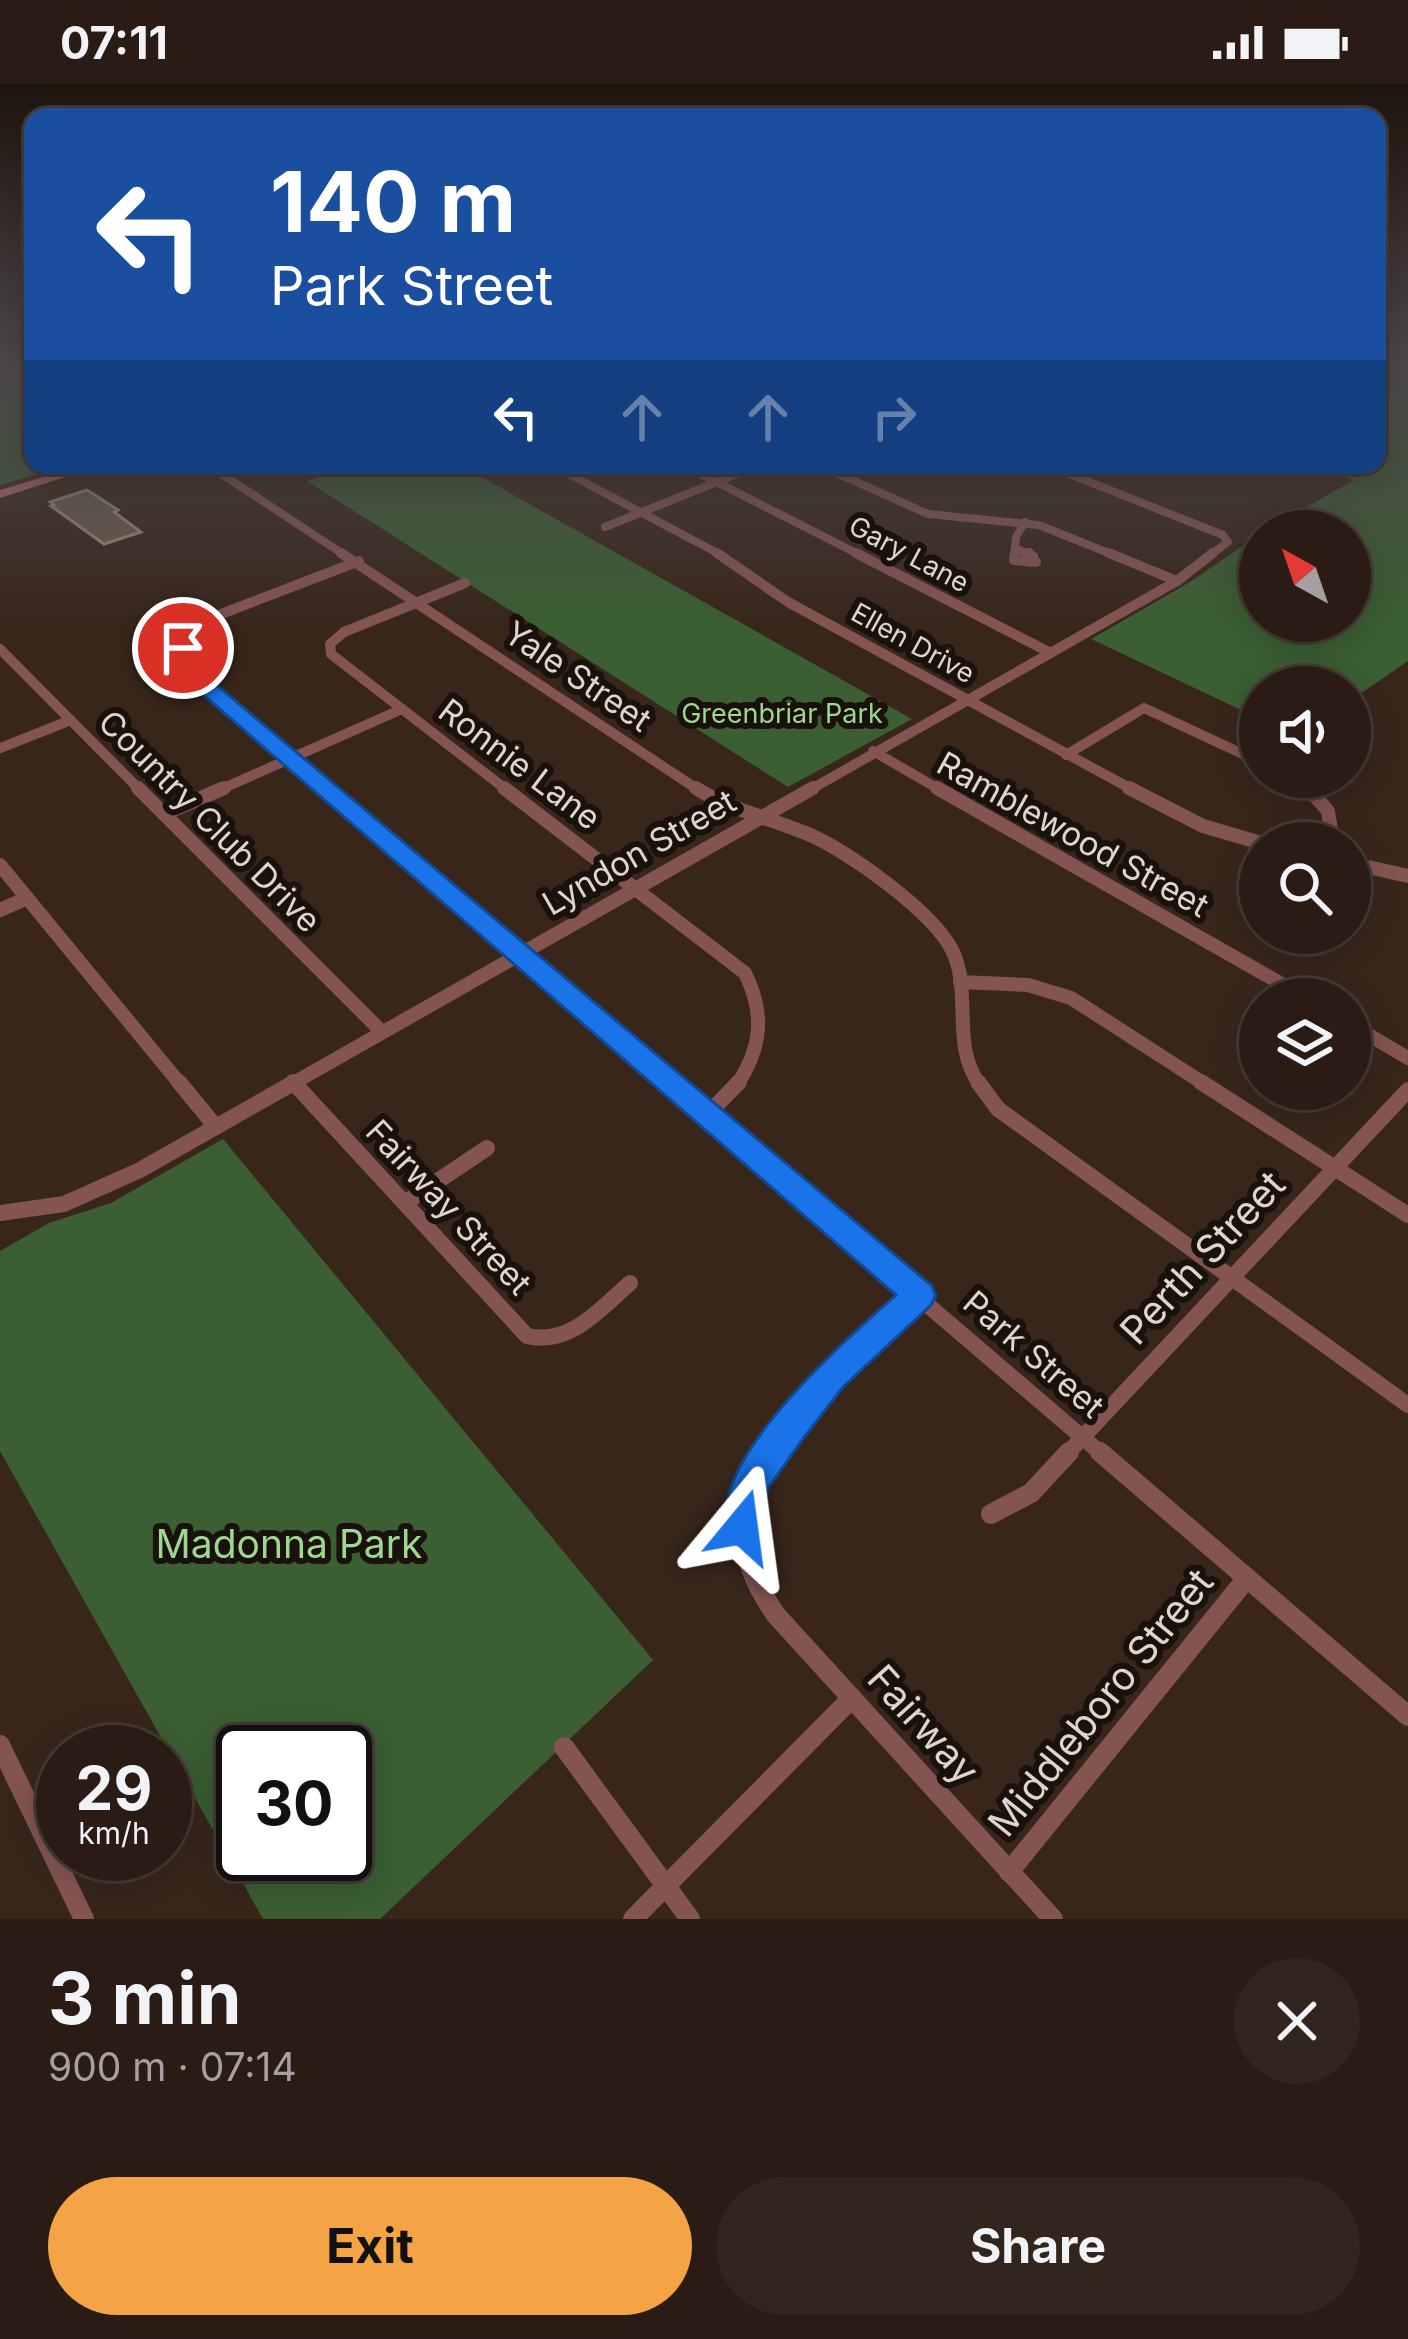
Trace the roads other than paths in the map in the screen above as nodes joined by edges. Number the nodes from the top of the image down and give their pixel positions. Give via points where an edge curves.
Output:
1 (66, 474) edge
2 (221, 474) edge
3 (569, 474) edge
4 (701, 474) edge
5 (737, 474) edge
6 (839, 474) edge
7 (1069, 474) edge
8 (717, 482) junction
9 (0, 494) edge
10 (641, 512) junction
11 (1025, 523) junction
12 (605, 527) dead end
13 (1019, 550) dead end
14 (359, 561) junction
15 (1177, 581) junction
16 (465, 583) dead end
17 (419, 601) junction
18 (0, 649) edge
19 (1048, 652) junction
20 (966, 700) junction
21 (402, 709) junction
22 (71, 720) junction
23 (0, 748) edge
24 (873, 751) junction
25 (1239, 752) edge
26 (1066, 754) junction
27 (290, 758) junction
28 (164, 814) junction
29 (756, 817) junction
30 (1239, 836) edge
31 (0, 865) edge
32 (1371, 868) edge
33 (1408, 876) edge
34 (636, 885) junction
35 (27, 898) junction
36 (0, 910) edge
37 (518, 953) junction
38 (1271, 978) edge
39 (960, 982) junction
40 (382, 1032) junction
41 (1371, 1036) edge
42 (1408, 1058) edge
43 (293, 1082) junction
44 (1408, 1090) edge
45 (707, 1114) junction
46 (216, 1127) junction
47 (487, 1148) dead end
48 (1334, 1167) junction
49 (405, 1203) junction
50 (0, 1213) edge
51 (1408, 1215) edge
52 (1232, 1277) junction
53 (630, 1283) dead end
54 (919, 1295) junction
55 (1408, 1406) edge
56 (1083, 1436) junction
57 (991, 1514) dead end
58 (1246, 1578) junction
59 (852, 1698) junction
60 (1408, 1716) edge
61 (0, 1745) edge
62 (564, 1747) dead end
63 (1010, 1872) junction
64 (666, 1887) junction
65 (84, 1919) edge
66 (633, 1919) edge
67 (691, 1919) edge
68 (1053, 1919) edge

1 - 9 main road
2 - 14 street, Yale Street
3 - 10 street, Ellen Drive
4 - 8 street, Gary Lane
5 - 8 street
6 - 11 street via 952,520
7 - 15 street, Lyndon Street via 1228,541
8 - 10 street
8 - 19 street, Gary Lane
10 - 12 street
10 - 20 street, Ellen Drive
11 - 13 street
11 - 15 street
14 - 17 street, Yale Street
14 - 27 street, Park Street via 216,616 183,648 185,669
15 - 19 street, Lyndon Street
16 - 17 street
17 - 21 street, Ronnie Lane via 330,644 334,658
17 - 29 street, Yale Street via 704,793
18 - 22 street, Country Club Drive
19 - 20 street, Lyndon Street
20 - 24 street, Lyndon Street
20 - 26 street, Ellen Drive
21 - 27 street
21 - 34 street, Ronnie Lane
22 - 23 street
22 - 28 street, Country Club Drive
24 - 29 street, Lyndon Street
24 - 38 street, Ramblewood Street
25 - 26 street via 1144,707
26 - 30 street, Ellen Drive via 1183,817
27 - 28 street
27 - 37 street, Park Street
28 - 40 street, Country Club Drive
29 - 34 street, Lyndon Street
29 - 39 street, Yale Street via 815,837 916,906 947,941
31 - 35 street
32 - 33 street
34 - 37 street, Lyndon Street
34 - 45 street, Ronnie Lane via 733,959 756,992 753,1064
35 - 36 street
35 - 46 street
37 - 40 street, Lyndon Street
37 - 45 street, Park Street
39 - 48 street via 1028,985 1071,998
39 - 52 street, Yale Street via 964,1050 989,1100
40 - 43 street, Lyndon Street
41 - 42 street
43 - 46 street, Lyndon Street
43 - 49 street, Fairway Street
44 - 48 street, Perth Street
45 - 54 street, Park Street
46 - 50 street, Lyndon Street via 89,1196
47 - 49 street
48 - 51 street
48 - 52 street, Perth Street
49 - 53 street, Fairway Street via 533,1339 564,1335
52 - 55 street, Yale Street
52 - 56 street, Perth Street
54 - 56 street, Park Street
54 - 59 street, Fairway via 830,1376 754,1476 741,1509 751,1573 776,1615
56 - 57 street, Perth Street via 1031,1492
56 - 58 street, Park Street
58 - 60 street, Park Street
58 - 63 street, Middleboro Street
59 - 63 street, Fairway
59 - 64 street
61 - 65 street
62 - 64 street
63 - 68 street, Fairway
64 - 66 street
64 - 67 street

